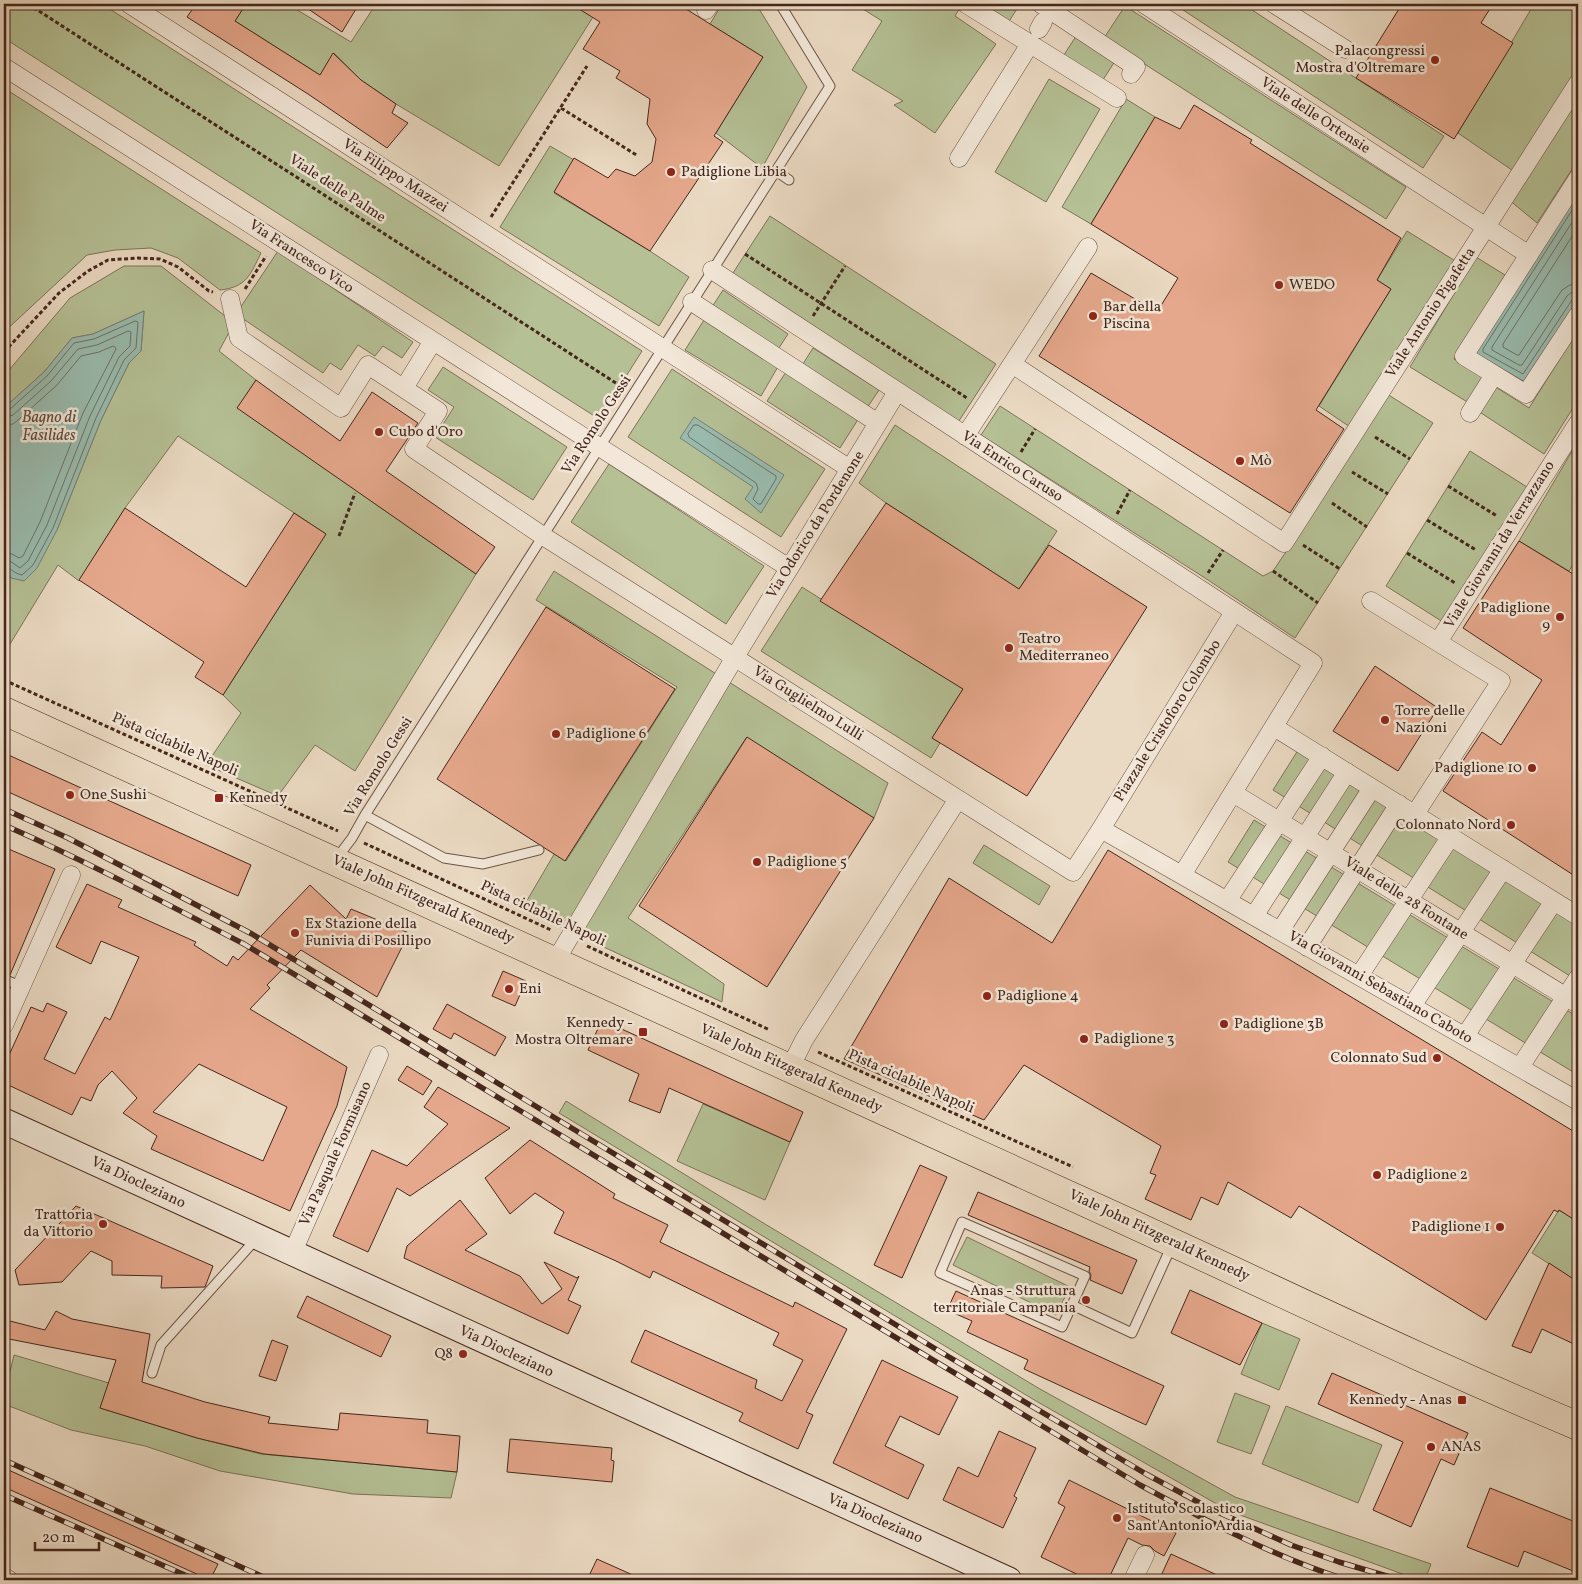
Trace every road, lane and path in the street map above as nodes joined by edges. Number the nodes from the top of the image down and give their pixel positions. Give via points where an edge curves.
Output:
1 (28, 4) edge
2 (129, 4) edge
3 (780, 4) edge
4 (966, 4) edge
5 (1144, 4) edge
6 (1274, 4) edge
7 (1042, 23) edge
8 (1345, 49) dead end
9 (587, 66) dead end
10 (4, 67) edge
11 (1578, 83) edge
12 (561, 108) junction
13 (638, 156) dead end
14 (959, 158) dead end
15 (776, 171) junction
16 (1578, 178) edge
17 (789, 180) dead end
18 (1486, 228) junction
19 (481, 232) junction
20 (276, 241) junction
21 (1088, 246) dead end
22 (745, 254) dead end
23 (1529, 255) junction
24 (845, 266) dead end
25 (712, 270) junction
26 (230, 298) junction
27 (692, 302) junction
28 (821, 303) junction
29 (1578, 315) edge
30 (804, 331) junction
31 (433, 341) junction
32 (663, 347) junction
33 (4, 352) edge
34 (1012, 364) junction
35 (1494, 374) junction
36 (404, 388) junction
37 (897, 392) junction
38 (633, 394) junction
39 (972, 401) dead end
40 (1470, 413) dead end
41 (878, 423) junction
42 (1578, 423) edge
43 (1035, 429) dead end
44 (1369, 433) dead end
45 (964, 436) junction
46 (599, 447) junction
47 (1021, 452) dead end
48 (1410, 459) dead end
49 (850, 469) junction
50 (1350, 470) dead end
51 (1448, 486) dead end
52 (1130, 490) dead end
53 (355, 493) dead end
54 (1388, 494) dead end
55 (1329, 502) dead end
56 (1116, 516) dead end
57 (1427, 520) dead end
58 (1505, 521) dead end
59 (1367, 526) dead end
60 (339, 536) dead end
61 (543, 536) junction
62 (1302, 544) dead end
63 (1223, 550) dead end
64 (1407, 553) dead end
65 (1484, 555) dead end
66 (789, 568) junction
67 (1340, 569) dead end
68 (1273, 571) dead end
69 (1206, 578) dead end
70 (1462, 587) dead end
71 (1371, 601) dead end
72 (1318, 603) dead end
73 (1234, 612) junction
74 (1438, 642) junction
75 (735, 657) junction
76 (4, 680) edge
77 (4, 711) edge
78 (1274, 727) junction
79 (1322, 756) junction
80 (1347, 772) junction
81 (1372, 788) junction
82 (1234, 793) junction
83 (958, 799) junction
84 (1399, 804) junction
85 (1415, 814) junction
86 (364, 815) junction
87 (1279, 821) junction
88 (1101, 830) junction
89 (1451, 836) junction
90 (1305, 837) junction
91 (352, 838) junction
92 (539, 850) dead end
93 (1330, 852) junction
94 (336, 860) junction
95 (1357, 869) junction
96 (1503, 869) junction
97 (1073, 872) joint
98 (72, 875) dead end
99 (1182, 875) junction
100 (1409, 900) junction
101 (1227, 901) junction
102 (1554, 901) junction
103 (1254, 916) junction
104 (1578, 916) edge
105 (1280, 931) junction
106 (1461, 932) junction
107 (1307, 947) junction
108 (563, 949) junction
109 (1512, 964) junction
110 (1359, 976) junction
111 (1578, 978) edge
112 (4, 979) edge
113 (22, 987) junction
114 (1572, 1000) edge
115 (1412, 1006) junction
116 (4, 1025) edge
117 (1465, 1036) junction
118 (379, 1055) dead end
119 (796, 1057) junction
120 (1520, 1068) junction
121 (1578, 1101) edge
122 (4, 1121) edge
123 (1073, 1167) dead end
124 (258, 1238) junction
125 (1174, 1242) junction
126 (292, 1254) junction
127 (1072, 1305) junction
128 (152, 1373) dead end
129 (1578, 1426) edge
130 (1144, 1555) dead end
131 (4, 1577) edge
132 (9, 1580) edge
133 (1009, 1580) edge
134 (1133, 1580) edge

1 - 38 path, Viale delle Palme
2 - 19 street, Via Filippo Mazzei
3 - 15 lane, Via Romolo Gessi via 830,86
4 - 7 street
5 - 18 street, Viale delle Ortensie
6 - 8 street
7 - 7 street via 1136,67 1124,86
7 - 14 street
9 - 12 path
10 - 20 street, Via Francesco Vico
11 - 18 street, Viale Antonio Pigafetta
12 - 13 path
12 - 19 path
15 - 17 lane
15 - 25 lane, Via Romolo Gessi
16 - 23 street
18 - 23 street, Viale delle Ortensie
18 - 34 street, Viale Antonio Pigafetta via 1284,543
19 - 32 street, Via Filippo Mazzei
20 - 26 path via 246,288
20 - 31 street, Via Francesco Vico
21 - 34 street
22 - 28 path
23 - 35 street via 1464,356
24 - 28 path
25 - 27 lane, Via Romolo Gessi
25 - 30 street, Via Enrico Caruso
26 - 33 path via 208,290 178,267 160,259 108,260 59,293
26 - 36 street via 239,338 341,408 368,365
27 - 32 lane, Via Romolo Gessi
27 - 41 street
28 - 30 path
28 - 39 path
29 - 35 street via 1526,394
30 - 37 street, Via Enrico Caruso
31 - 36 street
31 - 46 street, Via Francesco Vico
32 - 38 lane, Via Romolo Gessi
32 - 49 street, Via Filippo Mazzei
34 - 45 street
35 - 40 street
36 - 61 street, Via Guglielmo Lulli via 438,411 414,450
37 - 41 street, Via Odorico da Pordenone
37 - 45 street, Via Enrico Caruso
38 - 46 lane, Via Romolo Gessi
41 - 49 street, Via Odorico da Pordenone
42 - 74 street, Viale Giovanni da Verrazzano
43 - 47 path
44 - 48 path
45 - 73 street, Via Enrico Caruso
46 - 61 lane, Via Romolo Gessi
46 - 66 street, Via Francesco Vico
49 - 66 street, Via Odorico da Pordenone
50 - 54 path
51 - 58 path
52 - 56 path
53 - 60 path
55 - 59 path
57 - 65 path
61 - 75 street, Via Guglielmo Lulli
61 - 86 lane, Via Romolo Gessi
62 - 67 path
63 - 69 path
64 - 70 path
66 - 75 street, Via Odorico da Pordenone
68 - 72 path
71 - 74 street
73 - 78 street, Via Enrico Caruso via 1313,663
73 - 88 street, Piazzale Cristoforo Colombo
74 - 85 street via 1501,681
75 - 83 street, Via Guglielmo Lulli
75 - 108 street, Via Odorico da Pordenone
76 - 91 path, Pista ciclabile Napoli
77 - 94 main road, Viale John Fitzgerald Kennedy
78 - 79 street
78 - 82 street
79 - 80 street
79 - 87 street
80 - 81 street
80 - 90 street
81 - 84 street
81 - 93 street
82 - 87 street, Viale delle 28 Fontane
82 - 99 street
83 - 97 street, Via Guglielmo Lulli
83 - 119 street
84 - 85 street
84 - 95 street
85 - 89 street
86 - 91 lane, Via Romolo Gessi
86 - 92 lane via 444,858 484,864
87 - 90 street, Viale delle 28 Fontane
87 - 101 street
88 - 97 street, Piazzale Cristoforo Colombo
88 - 99 street
89 - 96 street
89 - 100 street
90 - 93 street, Viale delle 28 Fontane
90 - 103 street
91 - 94 lane, Via Romolo Gessi
91 - 108 path, Pista ciclabile Napoli
93 - 95 street, Viale delle 28 Fontane
93 - 105 street
94 - 108 main road, Viale John Fitzgerald Kennedy
95 - 100 street, Viale delle 28 Fontane
95 - 107 street
96 - 102 street
96 - 106 street
98 - 113 street
99 - 101 street, Via Giovanni Sebastiano Caboto
100 - 106 street, Viale delle 28 Fontane
100 - 110 street
101 - 103 street, Via Giovanni Sebastiano Caboto
102 - 104 street
102 - 109 street
103 - 105 street, Via Giovanni Sebastiano Caboto
105 - 107 street, Via Giovanni Sebastiano Caboto
106 - 109 street, Viale delle 28 Fontane
106 - 115 street
107 - 110 street, Via Giovanni Sebastiano Caboto
108 - 119 main road, Viale John Fitzgerald Kennedy
108 - 119 path, Pista ciclabile Napoli
109 - 114 street, Viale delle 28 Fontane
109 - 117 street
110 - 115 street, Via Giovanni Sebastiano Caboto
111 - 114 street
112 - 113 lane
113 - 116 street
114 - 120 street
115 - 117 street, Via Giovanni Sebastiano Caboto
117 - 120 street, Via Giovanni Sebastiano Caboto
118 - 126 street, Via Pasquale Formisano
119 - 123 path, Pista ciclabile Napoli
119 - 125 main road, Viale John Fitzgerald Kennedy
120 - 121 street, Via Giovanni Sebastiano Caboto
122 - 124 street, Via Diocleziano
124 - 126 street, Via Diocleziano
124 - 128 lane via 161,1345
125 - 127 lane via 1132,1333
125 - 129 main road, Viale John Fitzgerald Kennedy
126 - 133 street, Via Diocleziano
127 - 127 lane via 1085,1276 962,1222 940,1273 1062,1327
130 - 134 street
131 - 132 street

